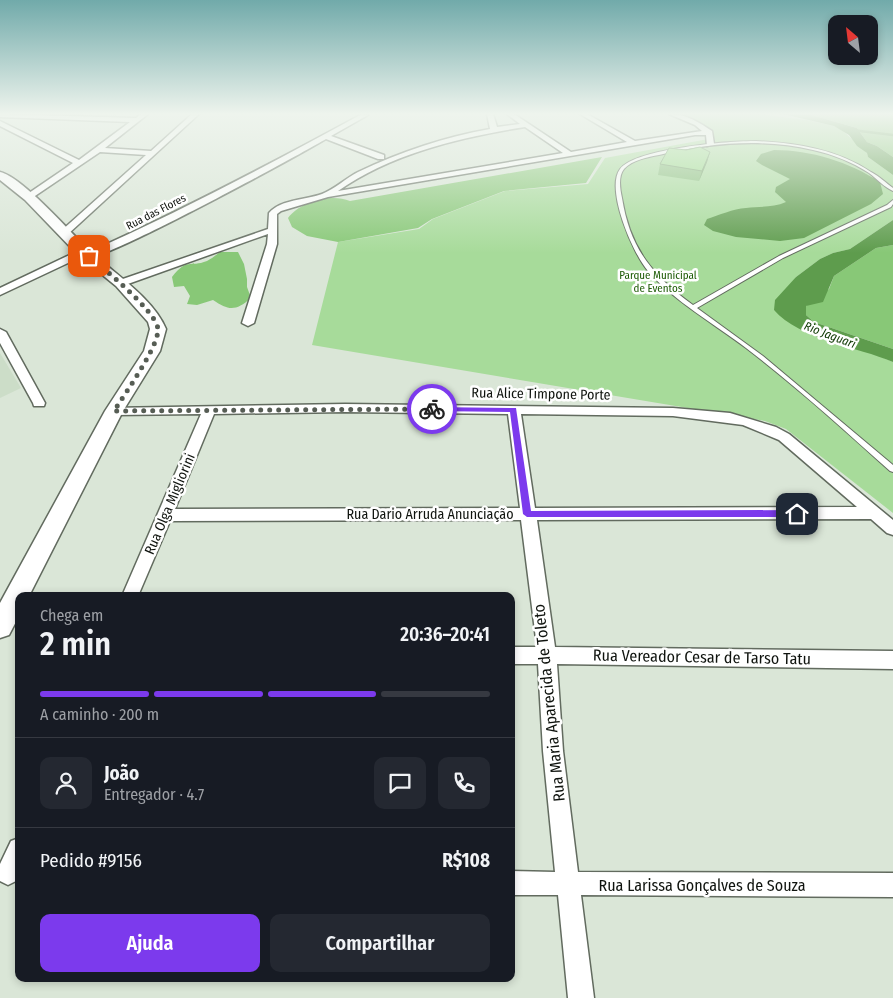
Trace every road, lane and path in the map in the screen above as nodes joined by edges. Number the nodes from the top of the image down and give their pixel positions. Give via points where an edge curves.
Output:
1 (74, 161) edge
2 (83, 161) edge
3 (145, 161) edge
4 (280, 161) edge
5 (393, 161) edge
6 (530, 161) edge
7 (637, 161) edge
8 (843, 161) edge
9 (79, 163) junction
10 (0, 176) edge
11 (893, 190) edge
12 (327, 195) junction
13 (29, 197) junction
14 (893, 201) edge
15 (271, 231) junction
16 (64, 233) junction
17 (86, 254) junction
18 (121, 283) junction
19 (0, 292) edge
20 (694, 307) junction
21 (248, 323) dead end
22 (0, 332) edge
23 (39, 403) dead end
24 (514, 409) junction
25 (114, 411) junction
26 (209, 411) junction
27 (893, 470) edge
28 (874, 513) junction
29 (527, 514) junction
30 (166, 515) junction
31 (893, 528) edge
32 (18, 592) edge
33 (132, 592) edge
34 (15, 599) edge
35 (0, 627) edge
36 (547, 655) junction
37 (515, 656) edge
38 (893, 660) edge
39 (15, 859) edge
40 (9, 873) edge
41 (515, 883) edge
42 (567, 884) junction
43 (893, 885) edge
44 (581, 998) edge

1 - 9 street
2 - 9 street
3 - 16 street
4 - 17 street, Rua das Flores via 128,239
5 - 12 street via 342,182
6 - 12 street
7 - 20 lane via 622,169 617,179 626,224 651,271
8 - 11 lane via 875,176
9 - 13 street
10 - 13 street
12 - 15 street via 278,209 273,213
13 - 16 street
14 - 20 lane via 889,206 780,257
15 - 18 street
15 - 21 street via 272,244
16 - 17 street
17 - 18 street
17 - 19 street, Rua das Flores
18 - 25 street via 158,330 152,351
20 - 27 lane via 780,372
22 - 23 street
24 - 26 street, Rua Alice Timpone Porte
24 - 28 street, Rua Alice Timpone Porte via 673,412 753,422 784,437
24 - 29 street, Rua Maria Aparecida de Toleto
25 - 26 street, Rua Alice Timpone Porte
25 - 32 street
26 - 30 street, Rua Olga Migliorini
28 - 29 street, Rua Dario Arruda Anunciação
28 - 31 street, Rua Alice Timpone Porte
29 - 30 street, Rua Dario Arruda Anunciação
29 - 36 street, Rua Maria Aparecida de Toleto
30 - 33 street, Rua Olga Migliorini
34 - 35 street
36 - 37 street, Rua Vereador Cesar de Tarso Tatu
36 - 38 street, Rua Vereador Cesar de Tarso Tatu
36 - 42 street, Rua Maria Aparecida de Toleto
39 - 40 street
41 - 42 street, Rua Larissa Gonçalves de Souza
42 - 43 street, Rua Larissa Gonçalves de Souza
42 - 44 street, Rua Maria Aparecida de Toleto

